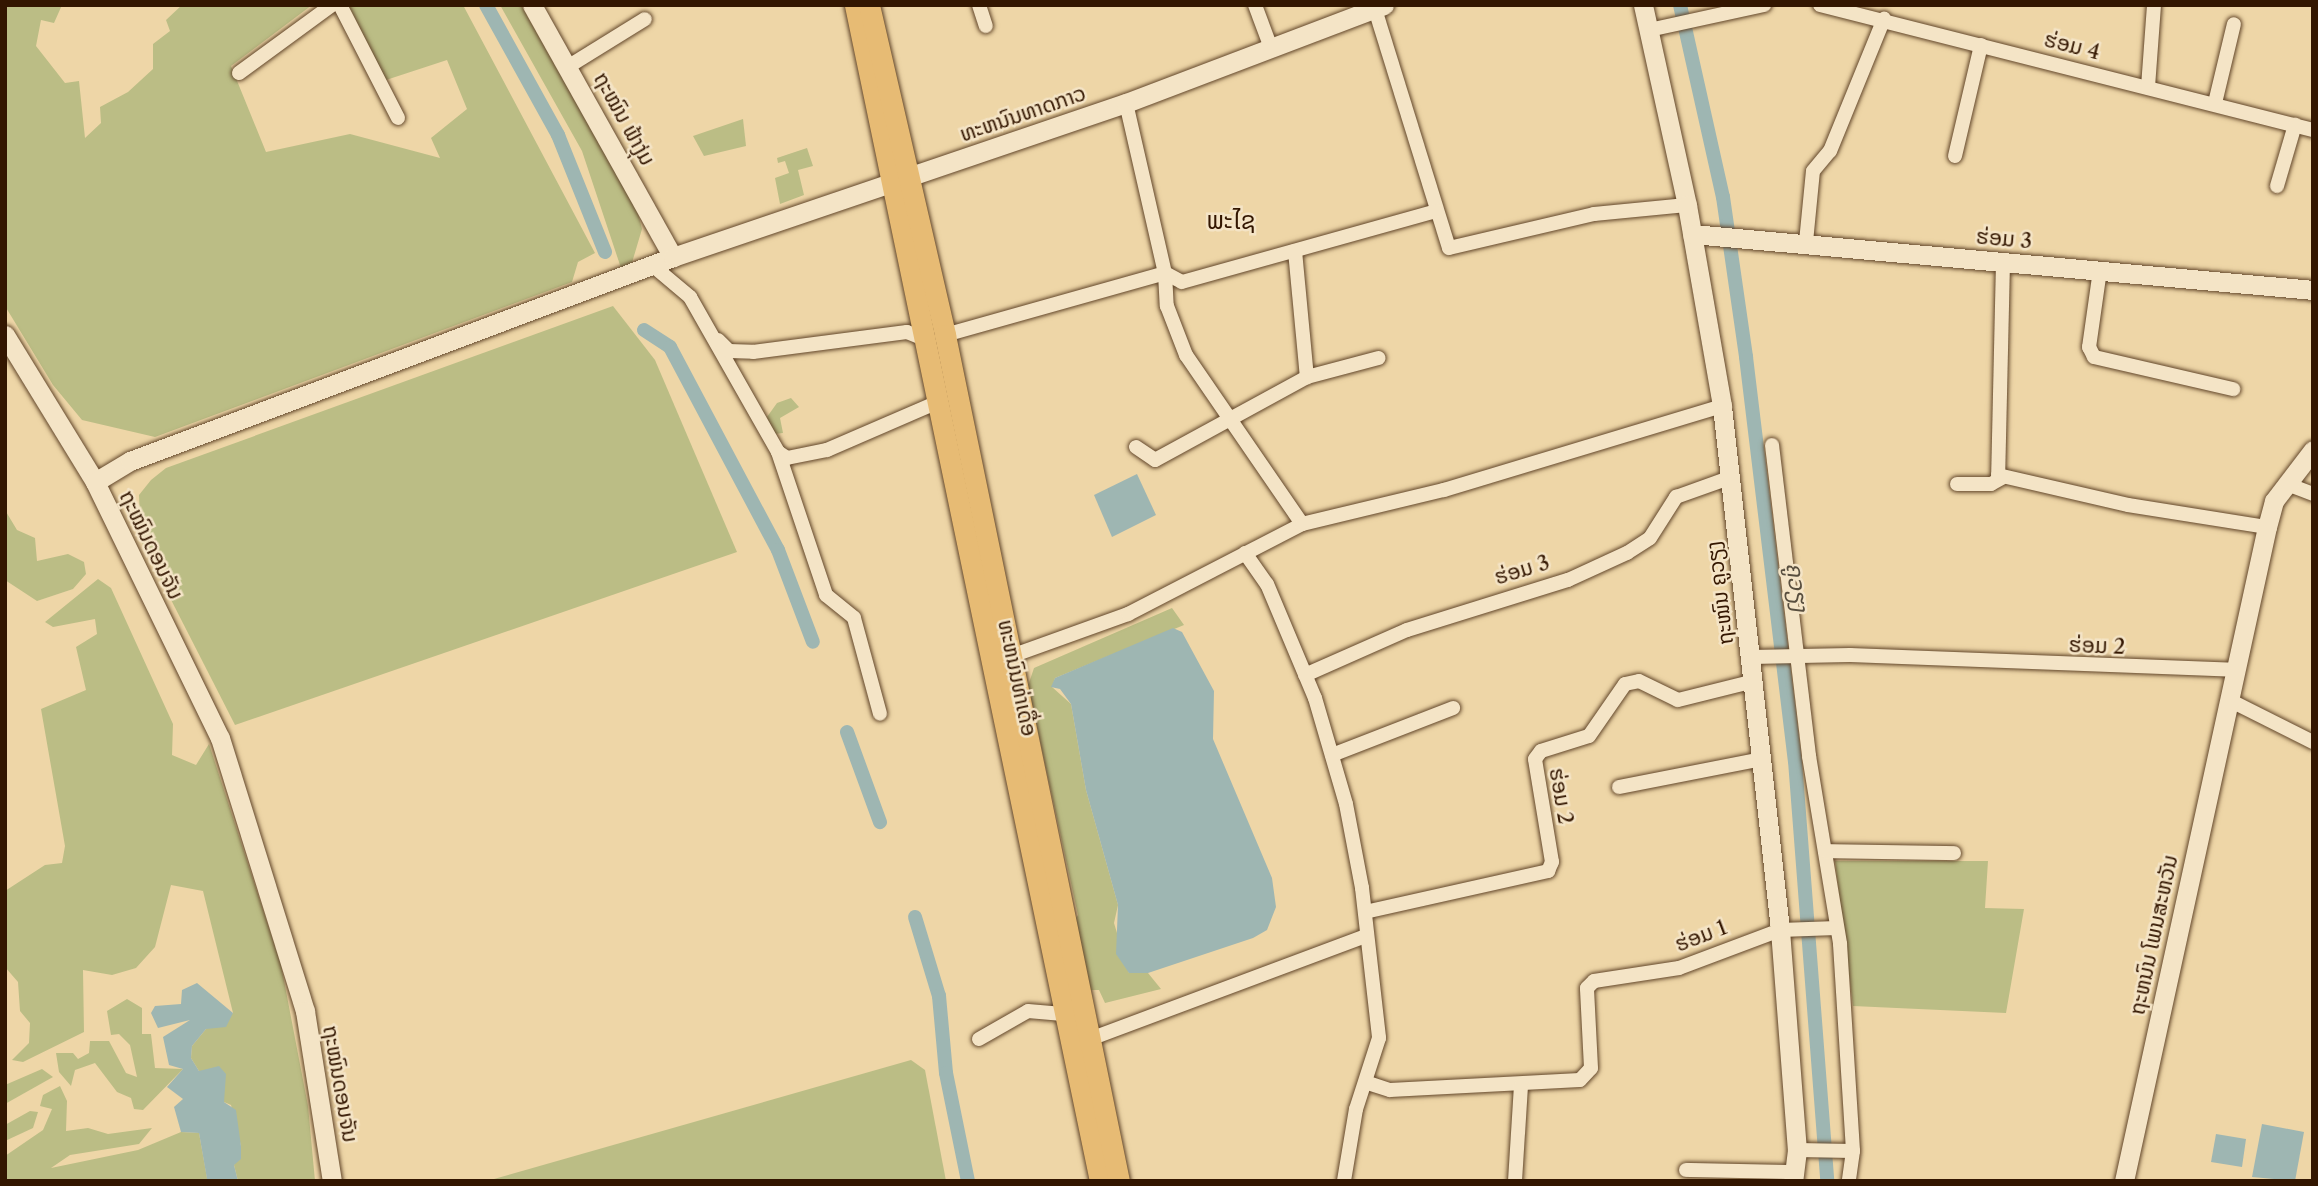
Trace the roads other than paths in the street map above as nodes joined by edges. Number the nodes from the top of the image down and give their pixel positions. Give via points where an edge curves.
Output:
1 (332, 5) edge
2 (340, 5) edge
3 (533, 5) edge
4 (855, 5) edge
5 (869, 5) edge
6 (979, 5) edge
7 (1255, 5) edge
8 (1643, 5) edge
9 (1764, 5) edge
10 (1820, 5) edge
11 (2154, 5) edge
12 (1380, 7) edge
13 (1735, 7) edge
14 (645, 19) dead end
15 (1884, 19) junction
16 (2234, 24) dead end
17 (986, 26) dead end
18 (1654, 29) junction
19 (1982, 46) junction
20 (1270, 48) junction
21 (569, 66) junction
22 (239, 73) dead end
23 (2148, 87) junction
24 (1126, 103) junction
25 (2215, 103) junction
26 (398, 118) dead end
27 (2295, 125) junction
28 (2313, 130) edge
29 (1955, 156) dead end
30 (900, 180) junction
31 (2277, 186) dead end
32 (1688, 205) junction
33 (1436, 211) junction
34 (1699, 234) junction
35 (1806, 242) junction
36 (1295, 251) junction
37 (673, 257) junction
38 (2003, 262) junction
39 (653, 265) junction
40 (2100, 270) junction
41 (1164, 273) junction
42 (2313, 290) edge
43 (5, 335) edge
44 (936, 338) junction
45 (717, 340) junction
46 (1378, 358) dead end
47 (1307, 377) junction
48 (2233, 389) dead end
49 (940, 401) junction
50 (1722, 407) junction
51 (1232, 421) junction
52 (1772, 445) dead end
53 (1136, 447) dead end
54 (2313, 450) edge
55 (778, 452) junction
56 (1729, 478) junction
57 (2002, 478) junction
58 (95, 482) junction
59 (1957, 484) dead end
60 (2287, 484) junction
61 (2313, 494) edge
62 (1302, 524) junction
63 (2267, 527) junction
64 (1245, 552) junction
65 (1756, 657) junction
66 (1794, 658) junction
67 (1004, 659) junction
68 (2234, 670) junction
69 (1305, 675) junction
70 (1754, 681) junction
71 (2229, 700) junction
72 (1453, 708) dead end
73 (880, 714) dead end
74 (2313, 742) edge
75 (1332, 755) junction
76 (1762, 759) junction
77 (1619, 787) dead end
78 (1825, 851) junction
79 (1954, 853) dead end
80 (1365, 912) junction
81 (1835, 928) junction
82 (1787, 930) junction
83 (1366, 936) junction
84 (1066, 1014) junction
85 (979, 1039) dead end
86 (1090, 1039) junction
87 (1368, 1083) junction
88 (1521, 1085) junction
89 (1802, 1150) junction
90 (1851, 1152) junction
91 (1686, 1170) dead end
92 (1793, 1176) edge
93 (332, 1181) edge
94 (1100, 1181) edge
95 (1119, 1181) edge
96 (1344, 1181) edge
97 (1515, 1181) edge
98 (1849, 1181) edge
99 (2124, 1181) edge

1 - 22 street
2 - 26 street
3 - 21 street, ຖະໝົນ ຟ້າງຸ່ມ
4 - 30 main road
5 - 30 main road
6 - 17 street
7 - 20 street
8 - 18 street, ຖະໜົນ ຄູວຽງ
9 - 13 street
10 - 15 street, ຮ່ອມ 4
11 - 23 street
12 - 20 street, ທະຫນົນທາດກາວ
12 - 33 street
13 - 18 street
14 - 21 street
15 - 19 street, ຮ່ອມ 4
15 - 35 street via 1830,151 1813,171
16 - 25 street
18 - 32 street, ຖະໜົນ ຄູວຽງ
19 - 23 street, ຮ່ອມ 4
19 - 29 street
20 - 24 street, ທະຫນົນທາດກາວ
21 - 37 street, ຖະໝົນ ຟ້າງຸ່ມ
23 - 25 street, ຮ່ອມ 4
24 - 30 street, ທະຫນົນທາດກາວ
24 - 41 street
25 - 27 street, ຮ່ອມ 4
27 - 28 street, ຮ່ອມ 4
27 - 31 street
30 - 37 street, ທະຫນົນທາດກາວ
30 - 44 main road, ທະຫນົນທ່າເດື່ອ
32 - 33 street via 1594,214 1448,248
32 - 34 street, ຖະໜົນ ຄູວຽງ
33 - 36 street
34 - 35 street, ຮ່ອມ 3
34 - 50 street, ຖະໜົນ ຄູວຽງ
35 - 38 street, ຮ່ອມ 3
36 - 41 street via 1182,282
36 - 47 street
37 - 39 street, ຖະໝົນດອນຈັນ
38 - 40 street, ຮ່ອມ 3
38 - 57 street via 1996,471
39 - 45 street via 691,297
39 - 58 street, ຖະໝົນດອນຈັນ via 130,461
40 - 42 street, ຮ່ອມ 3
40 - 48 street via 2089,347 2094,357
41 - 44 street
41 - 51 street via 1167,306 1186,355
43 - 58 street
44 - 45 street via 906,332 752,352 729,351
44 - 49 main road, ທະຫນົນທ່າເດື່ອ
44 - 67 main road, ທະຫນົນທ່າເດື່ອ
45 - 55 street
46 - 47 street
47 - 51 street
49 - 55 street via 827,450 787,458
49 - 67 main road, ທະຫນົນທ່າເດື່ອ
50 - 56 street, ຖະໜົນ ຄູວຽງ
50 - 62 street via 1444,490
51 - 53 street via 1154,460
51 - 62 street
52 - 66 street
54 - 60 street, ຖະຫນົນ ໂພນສະຫວັນ
55 - 73 street via 826,595 854,618
56 - 65 street, ຖະໜົນ ຄູວຽງ
56 - 69 street, ຮ່ອມ 3 via 1676,497 1650,538 1627,553 1568,580 1407,630
57 - 59 street via 1991,484
57 - 63 street
58 - 93 street, ຖະໝົນດອນຈັນ via 220,738 290,956 319,1088
60 - 61 street
60 - 63 street, ຖະຫນົນ ໂພນສະຫວັນ via 2274,501
62 - 64 street
63 - 68 street, ຖະຫນົນ ໂພນສະຫວັນ
64 - 67 street via 1128,614
64 - 69 street via 1267,583
65 - 66 street, ຮ່ອມ 2
65 - 70 street, ຖະໜົນ ຄູວຽງ
66 - 68 street, ຮ່ອມ 2 via 1850,655
66 - 78 street
67 - 84 main road, ທະຫນົນທ່າເດື່ອ
67 - 86 main road, ທະຫນົນທ່າເດື່ອ
68 - 71 street, ຖະຫນົນ ໂພນສະຫວັນ
69 - 75 street
70 - 76 street, ຖະໜົນ ຄູວຽງ
70 - 80 street, ຮ່ອມ 2 via 1678,700 1639,681 1625,684 1589,736 1541,751 1535,759 1552,862 1548,870
71 - 74 street
71 - 99 street, ຖະຫນົນ ໂພນສະຫວັນ
72 - 75 street
75 - 80 street
76 - 77 street
76 - 82 street, ຖະໜົນ ຄູວຽງ
78 - 79 street
78 - 81 street
80 - 83 street
81 - 82 street, ຮ່ອມ 1
81 - 90 street
82 - 88 street, ຮ່ອມ 1 via 1679,968 1594,981 1587,988 1588,1075
82 - 89 street, ຖະໜົນ ຄູວຽງ
83 - 86 street
83 - 87 street via 1379,1021
84 - 85 street via 1028,1011
84 - 94 main road, ທະຫນົນທ່າເດື່ອ
86 - 95 main road, ທະຫນົນທ່າເດື່ອ
87 - 88 street via 1390,1090
87 - 96 street via 1356,1109
88 - 97 street
89 - 90 street
89 - 92 street, ຖະໜົນ ຄູວຽງ
90 - 98 street
91 - 92 street

